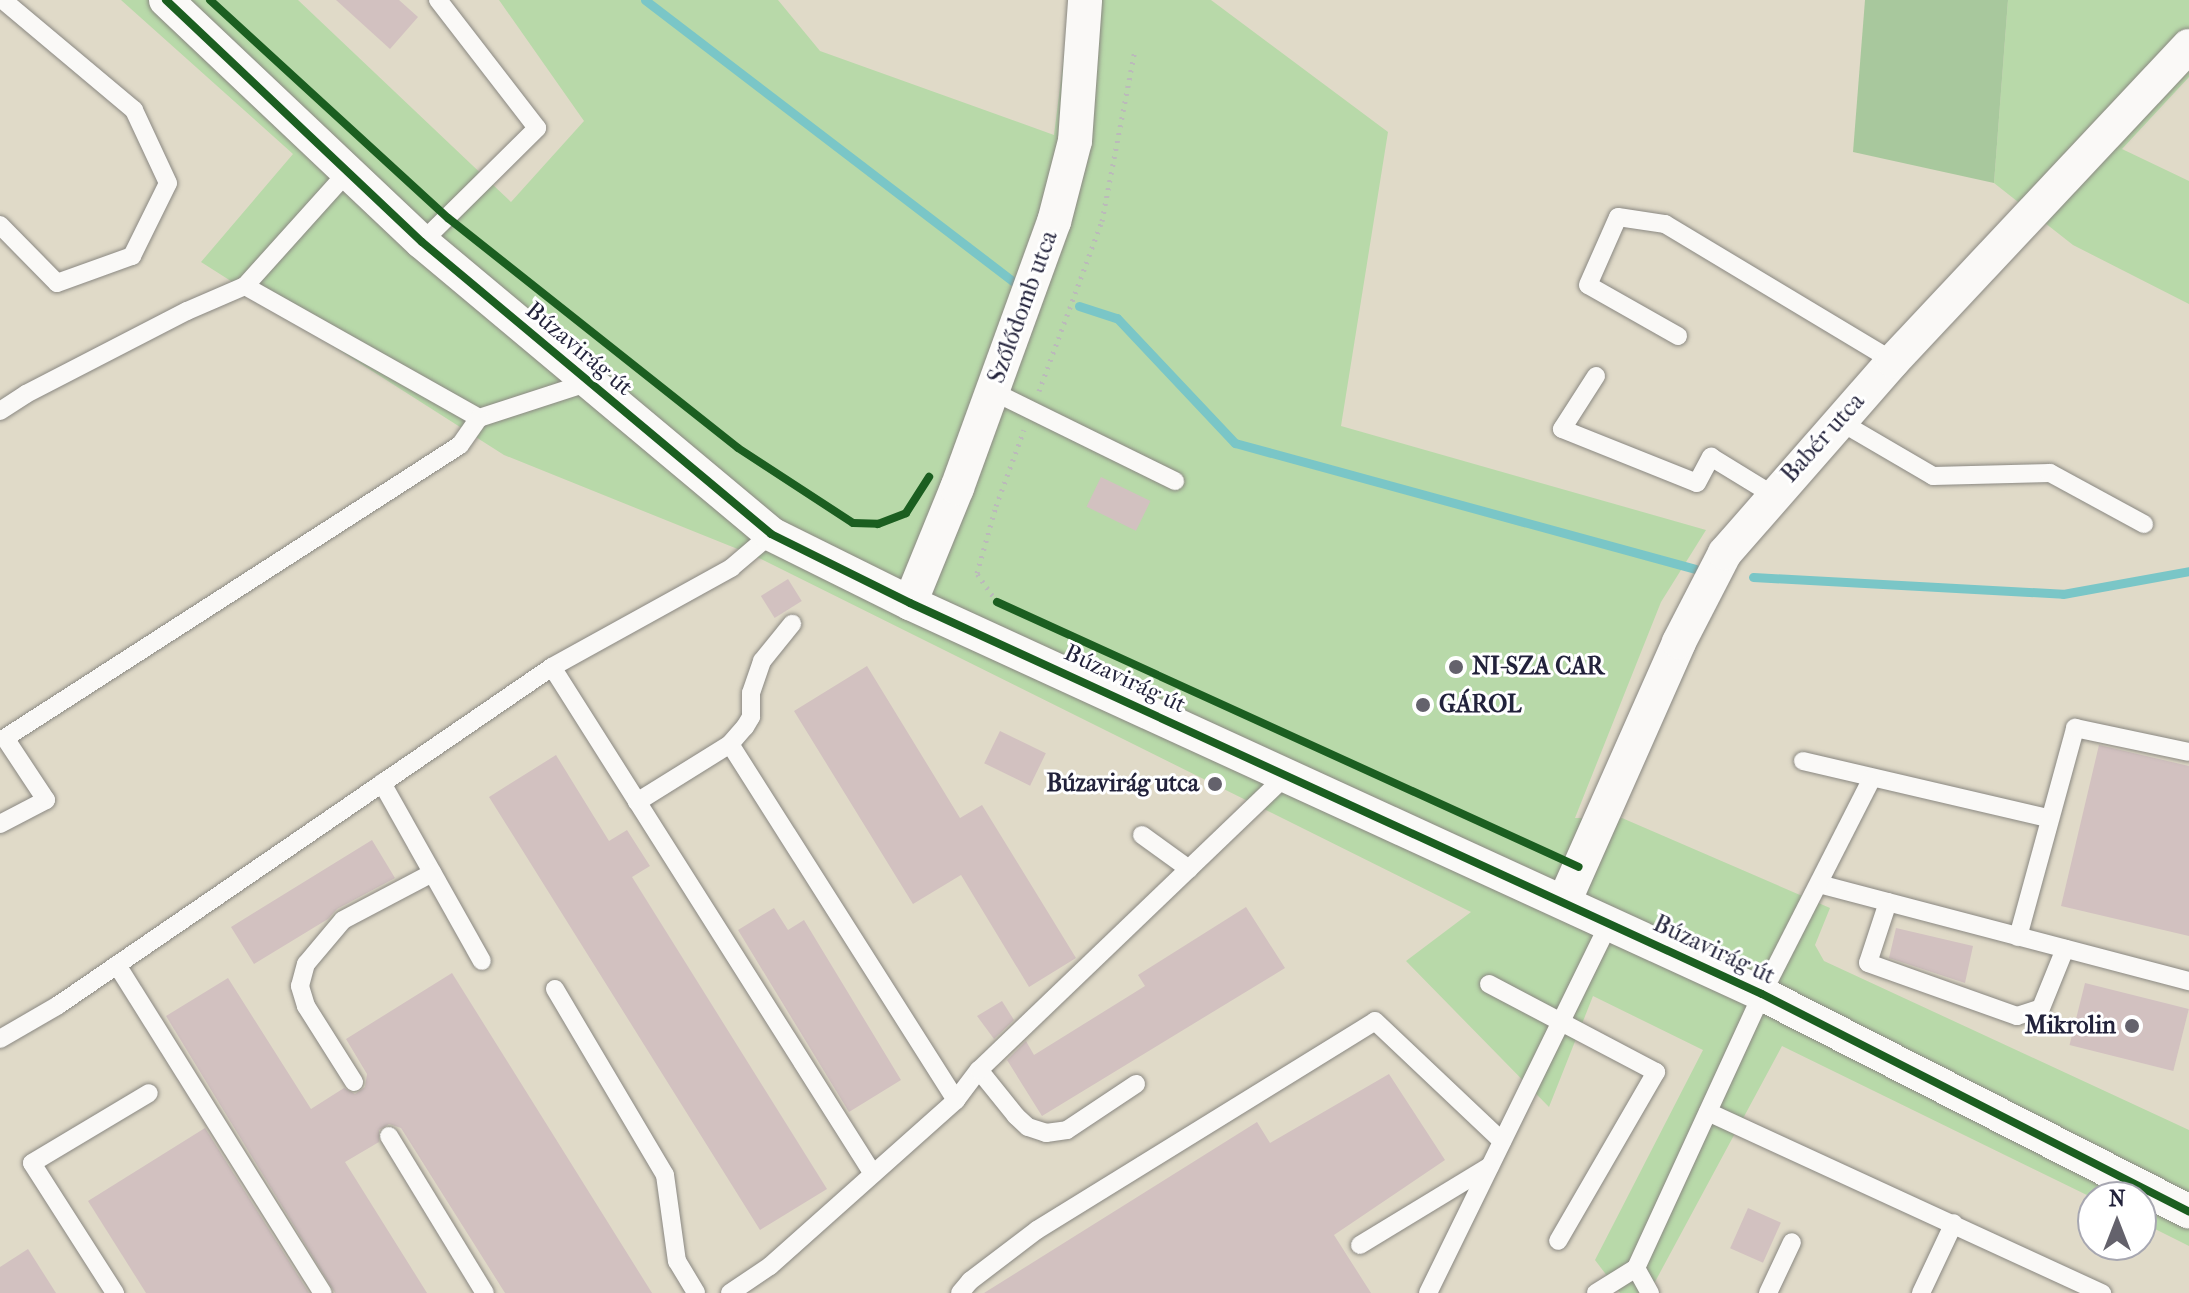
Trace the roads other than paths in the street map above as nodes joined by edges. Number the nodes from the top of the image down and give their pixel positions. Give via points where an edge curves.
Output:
1 (3, 0) edge
2 (166, 0) edge
3 (438, 0) edge
4 (1085, 0) edge
5 (2189, 46) edge
6 (346, 174) junction
7 (0, 225) edge
8 (422, 242) junction
9 (245, 286) junction
10 (1678, 336) dead end
11 (1893, 361) junction
12 (1596, 376) dead end
13 (587, 383) junction
14 (992, 391) junction
15 (0, 411) edge
16 (479, 418) junction
17 (1839, 421) junction
18 (1175, 481) dead end
19 (1773, 495) junction
20 (2144, 524) dead end
21 (771, 534) junction
22 (910, 603) junction
23 (792, 624) dead end
24 (552, 667) junction
25 (730, 744) junction
26 (2189, 752) edge
27 (1803, 761) dead end
28 (1287, 775) junction
29 (1872, 778) junction
30 (382, 783) junction
31 (637, 802) junction
32 (2048, 818) junction
33 (0, 824) edge
34 (1142, 835) dead end
35 (1189, 869) junction
36 (432, 873) junction
37 (1819, 884) junction
38 (1564, 902) junction
39 (1888, 902) junction
40 (1609, 923) junction
41 (2018, 937) junction
42 (2065, 949) junction
43 (482, 961) dead end
44 (117, 965) junction
45 (2189, 981) edge
46 (1489, 984) dead end
47 (555, 989) dead end
48 (1762, 994) junction
49 (1560, 1023) junction
50 (0, 1039) edge
51 (979, 1070) junction
52 (354, 1082) dead end
53 (1136, 1084) dead end
54 (149, 1093) dead end
55 (956, 1100) junction
56 (1708, 1112) junction
57 (389, 1136) dead end
58 (1502, 1141) junction
59 (1490, 1166) junction
60 (873, 1174) junction
61 (2189, 1212) edge
62 (1954, 1223) junction
63 (1558, 1241) dead end
64 (1792, 1242) dead end
65 (1360, 1245) dead end
66 (1636, 1268) junction
67 (115, 1293) edge
68 (323, 1293) edge
69 (485, 1293) edge
70 (696, 1293) edge
71 (730, 1293) edge
72 (960, 1293) edge
73 (1428, 1293) edge
74 (1596, 1293) edge
75 (1650, 1293) edge
76 (1768, 1293) edge
77 (1921, 1293) edge
78 (2102, 1293) edge

1 - 7 lane via 134,110 168,183 132,256 57,283
2 - 6 street, Búzavirág út
3 - 8 lane via 537,128
4 - 14 street, Szőlődomb utca via 1075,141 1054,222
5 - 11 street, Babér utca
6 - 8 street, Búzavirág út
6 - 9 lane
8 - 13 street, Búzavirág út
9 - 15 lane
9 - 16 lane
10 - 11 lane via 1588,285 1618,217 1665,224
11 - 17 street, Babér utca
12 - 19 lane via 1562,429 1697,483 1711,457
13 - 16 lane
13 - 21 street, Búzavirág út
14 - 18 lane
14 - 22 street, Szőlődomb utca
16 - 33 lane via 460,445 5,738 46,800
17 - 19 street, Babér utca
17 - 20 lane via 1933,476 2050,473
19 - 38 street, Babér utca via 1725,553 1679,642
21 - 22 street, Búzavirág út
21 - 24 lane via 731,568
22 - 28 street, Búzavirág út
23 - 25 lane via 762,661 751,693 751,717
24 - 30 lane
24 - 31 lane
25 - 31 lane
25 - 55 lane
26 - 32 lane via 2075,728
27 - 29 lane
28 - 35 lane
28 - 38 street, Búzavirág út
29 - 32 lane
29 - 37 lane
30 - 36 lane
30 - 44 lane
31 - 60 lane
32 - 41 lane
34 - 35 lane
35 - 51 lane
36 - 43 lane
36 - 52 lane via 343,920 306,964 300,986 306,1006
37 - 39 lane
37 - 48 lane
38 - 40 street, Búzavirág út
39 - 41 lane
39 - 42 lane via 1868,963 2017,1016 2041,1008
40 - 48 street, Búzavirág út
40 - 49 lane
41 - 42 lane
42 - 45 lane
44 - 50 lane
44 - 68 lane
46 - 49 lane
47 - 70 lane via 665,1175 677,1261
48 - 56 lane
48 - 61 street, Búzavirág út
49 - 58 lane
49 - 63 lane via 1656,1072
51 - 53 lane via 1016,1116 1046,1133 1067,1130
51 - 55 lane
54 - 67 lane via 32,1163
55 - 60 lane
56 - 62 lane
56 - 66 lane
57 - 69 lane
58 - 59 lane
58 - 72 lane via 1375,1021 1037,1230
59 - 65 lane
59 - 73 lane
60 - 71 lane via 770,1266
62 - 77 lane
62 - 78 lane
64 - 76 lane
66 - 74 lane
66 - 75 lane

